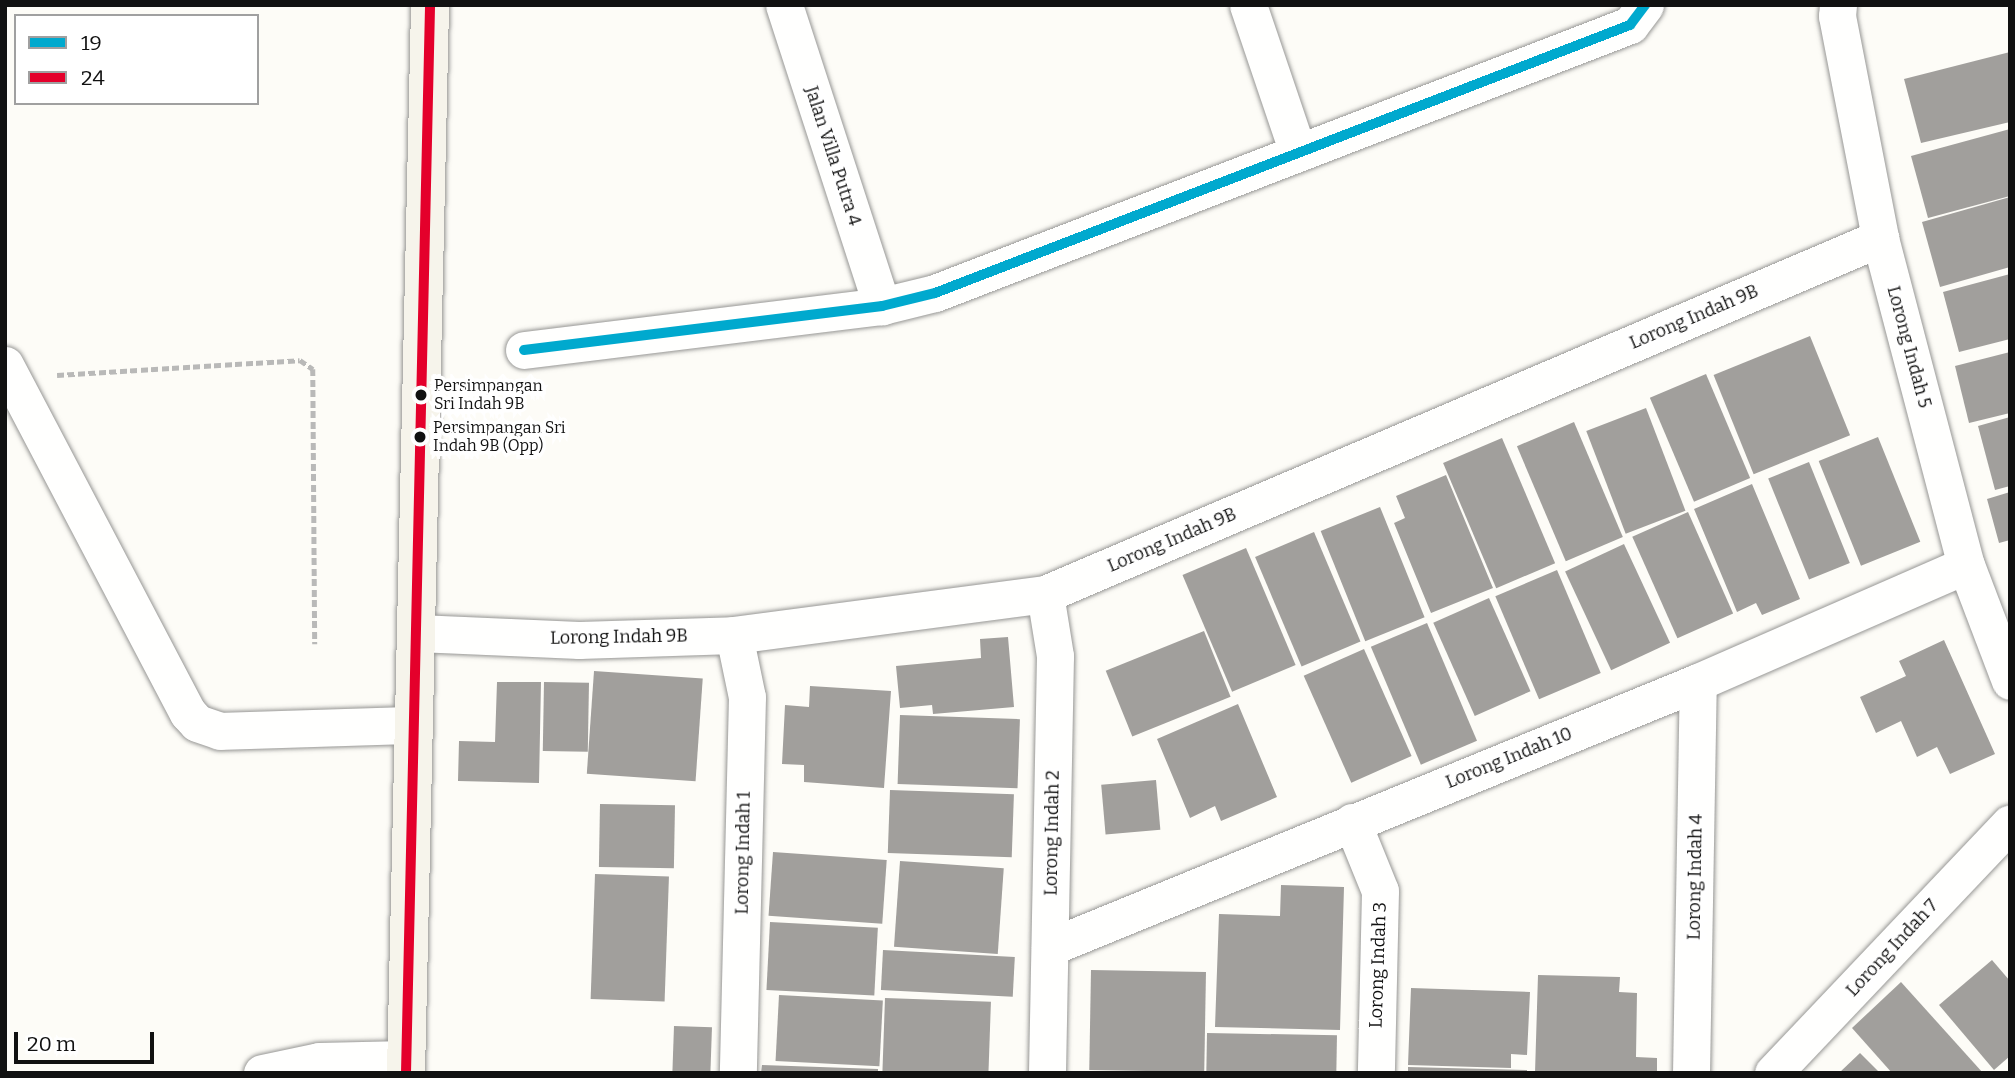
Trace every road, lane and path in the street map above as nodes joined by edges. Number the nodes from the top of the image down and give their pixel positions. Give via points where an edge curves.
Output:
1 (430, 5) edge
2 (784, 5) edge
3 (1248, 5) edge
4 (1645, 5) edge
5 (1838, 5) edge
6 (1298, 153) junction
7 (1880, 238) junction
8 (882, 306) junction
9 (524, 350) dead end
10 (8, 371) edge
11 (1965, 565) junction
12 (1045, 594) junction
13 (417, 633) junction
14 (734, 635) junction
15 (314, 644) dead end
16 (2010, 681) edge
17 (1698, 682) junction
18 (414, 725) junction
19 (1352, 822) junction
20 (2010, 823) edge
21 (1050, 947) junction
22 (406, 1066) edge
23 (262, 1073) edge
24 (738, 1073) edge
25 (1047, 1073) edge
26 (1376, 1073) edge
27 (1691, 1073) edge
28 (1773, 1073) edge

1 - 13 street
2 - 8 street, Jalan Villa Putra 4
3 - 6 street
4 - 6 street via 1630,26
5 - 7 street, Lorong Indah 5
6 - 8 street via 934,293
7 - 11 street, Lorong Indah 5
7 - 12 street, Lorong Indah 9B
8 - 9 street
10 - 15 path via 300,360 313,369
10 - 18 street via 197,723 220,731
11 - 16 street, Lorong Indah 5
11 - 17 street, Lorong Indah 10
12 - 14 street, Lorong Indah 9B
12 - 21 street, Lorong Indah 2 via 1055,656
13 - 14 street, Lorong Indah 9B via 579,639
13 - 18 street
14 - 24 street, Lorong Indah 1 via 747,696
17 - 19 street, Lorong Indah 10
17 - 27 street, Lorong Indah 4
18 - 22 street
19 - 21 street, Lorong Indah 10
19 - 26 street, Lorong Indah 3 via 1380,891
20 - 28 street, Lorong Indah 7
21 - 25 street, Lorong Indah 2
22 - 23 street via 318,1061

